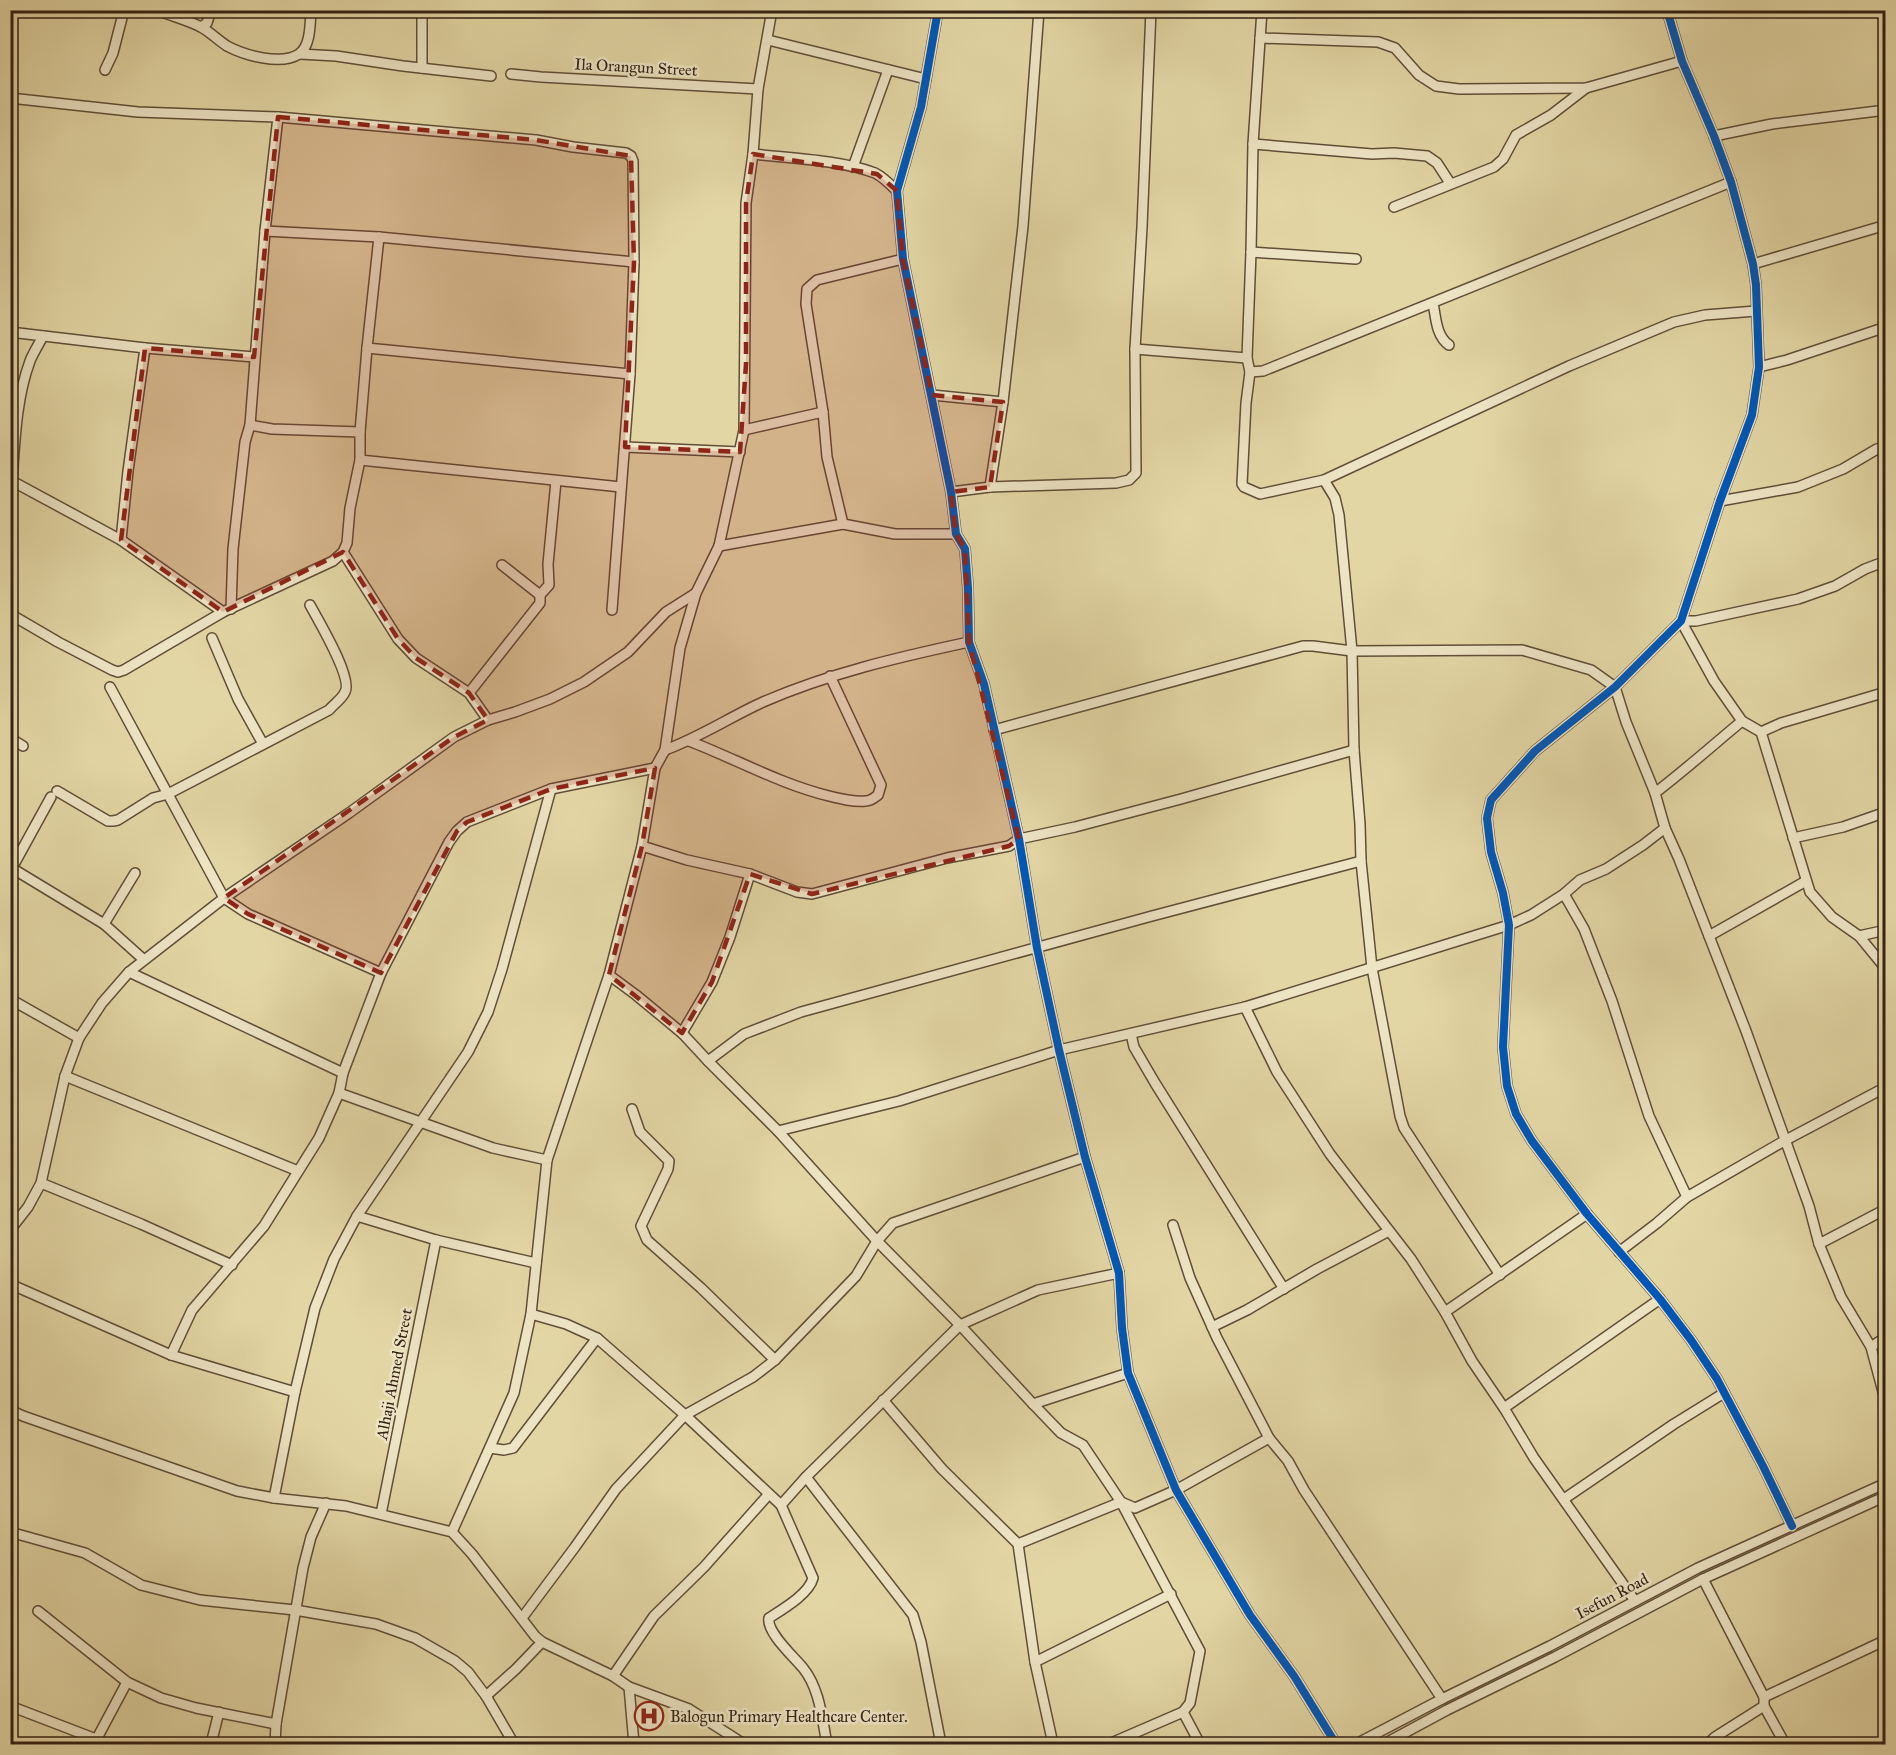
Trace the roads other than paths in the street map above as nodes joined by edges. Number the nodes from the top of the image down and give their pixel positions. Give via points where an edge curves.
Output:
1 (124, 10) edge
2 (157, 10) edge
3 (212, 10) edge
4 (311, 10) edge
5 (422, 10) edge
6 (772, 10) edge
7 (938, 10) edge
8 (1039, 10) edge
9 (1150, 10) edge
10 (1262, 10) edge
11 (1667, 10) edge
12 (201, 27) junction
13 (1260, 38) junction
14 (768, 40) junction
15 (300, 54) junction
16 (1682, 61) junction
17 (422, 68) junction
18 (105, 70) dead end
19 (888, 70) junction
20 (511, 74) dead end
21 (491, 76) dead end
22 (926, 79) junction
23 (1586, 88) junction
24 (758, 89) junction
25 (10, 98) edge
26 (1886, 110) edge
27 (278, 117) junction
28 (1714, 136) junction
29 (1253, 144) junction
30 (753, 154) junction
31 (853, 167) junction
32 (1731, 182) junction
33 (1450, 183) junction
34 (897, 191) junction
35 (1394, 207) dead end
36 (1886, 225) edge
37 (265, 231) junction
38 (379, 237) junction
39 (1251, 252) junction
40 (903, 259) junction
41 (1356, 259) dead end
42 (634, 262) junction
43 (1753, 264) junction
44 (1433, 303) junction
45 (1756, 311) junction
46 (1886, 327) edge
47 (10, 332) edge
48 (43, 336) junction
49 (1449, 345) dead end
50 (145, 348) junction
51 (367, 348) junction
52 (1135, 349) junction
53 (254, 357) junction
54 (1247, 358) junction
55 (1759, 367) junction
56 (1250, 372) junction
57 (630, 375) junction
58 (932, 395) junction
59 (1003, 402) junction
60 (823, 412) junction
61 (250, 425) junction
62 (744, 430) junction
63 (360, 432) junction
64 (624, 447) junction
65 (1886, 447) edge
66 (740, 452) junction
67 (360, 460) junction
68 (1324, 480) junction
69 (11, 481) edge
70 (556, 481) junction
71 (990, 487) junction
72 (621, 488) junction
73 (951, 492) junction
74 (1720, 501) junction
75 (843, 524) junction
76 (956, 534) junction
77 (121, 540) junction
78 (719, 546) junction
79 (343, 552) junction
80 (1886, 561) edge
81 (502, 565) dead end
82 (696, 593) junction
83 (540, 595) junction
84 (310, 605) dead end
85 (612, 610) dead end
86 (227, 611) junction
87 (10, 614) edge
88 (1681, 621) junction
89 (212, 638) dead end
90 (969, 642) junction
91 (1352, 651) junction
92 (830, 676) junction
93 (110, 687) dead end
94 (1615, 687) junction
95 (1886, 692) edge
96 (469, 693) junction
97 (488, 720) junction
98 (1742, 721) junction
99 (994, 729) junction
100 (1761, 732) junction
101 (10, 738) edge
102 (689, 741) junction
103 (263, 744) junction
104 (23, 746) dead end
105 (665, 750) junction
106 (1354, 750) junction
107 (655, 768) junction
108 (551, 789) junction
109 (1655, 793) junction
110 (168, 794) junction
111 (1886, 812) edge
112 (1665, 828) junction
113 (1793, 838) junction
114 (1019, 839) junction
115 (642, 846) junction
116 (1361, 861) junction
117 (11, 867) edge
118 (135, 873) dead end
119 (750, 874) junction
120 (1806, 881) junction
121 (1564, 894) junction
122 (224, 898) junction
123 (104, 924) junction
124 (1509, 924) junction
125 (1886, 930) edge
126 (1709, 936) junction
127 (1859, 936) junction
128 (1037, 948) junction
129 (143, 959) junction
130 (1372, 968) junction
131 (1886, 969) edge
132 (129, 972) junction
133 (381, 973) junction
134 (609, 975) junction
135 (10, 999) edge
136 (1245, 1007) junction
137 (682, 1033) junction
138 (1131, 1034) junction
139 (79, 1038) junction
140 (1059, 1050) junction
141 (708, 1061) junction
142 (343, 1072) junction
143 (65, 1076) junction
144 (1886, 1087) edge
145 (339, 1093) junction
146 (632, 1109) dead end
147 (420, 1122) junction
148 (778, 1131) junction
149 (1784, 1141) junction
150 (1085, 1157) junction
151 (547, 1160) junction
152 (298, 1171) junction
153 (41, 1183) junction
154 (1687, 1197) junction
155 (1886, 1209) edge
156 (1587, 1214) junction
157 (357, 1216) junction
158 (1173, 1225) dead end
159 (10, 1230) edge
160 (1389, 1231) junction
161 (436, 1240) junction
162 (877, 1241) junction
163 (1819, 1244) junction
164 (1619, 1252) junction
165 (536, 1263) junction
166 (232, 1265) junction
167 (1119, 1273) junction
168 (1500, 1275) junction
169 (10, 1284) edge
170 (1284, 1289) junction
171 (1659, 1299) junction
172 (1445, 1312) junction
173 (531, 1314) junction
174 (960, 1325) junction
175 (1212, 1327) junction
176 (1886, 1337) edge
177 (597, 1338) junction
178 (1871, 1347) junction
179 (171, 1354) junction
180 (775, 1360) junction
181 (1128, 1372) junction
182 (295, 1392) junction
183 (1724, 1393) junction
184 (884, 1400) junction
185 (1886, 1403) edge
186 (1033, 1404) junction
187 (1504, 1408) junction
188 (10, 1410) edge
189 (685, 1415) junction
190 (1269, 1438) junction
191 (490, 1448) junction
192 (806, 1477) junction
193 (1886, 1483) edge
194 (1176, 1490) junction
195 (770, 1494) junction
196 (1886, 1496) edge
197 (274, 1498) junction
198 (1564, 1499) junction
199 (1122, 1502) junction
200 (326, 1503) junction
201 (782, 1505) junction
202 (381, 1514) junction
203 (1792, 1526) junction
204 (10, 1532) edge
205 (452, 1532) junction
206 (1018, 1544) junction
207 (1703, 1579) junction
208 (1171, 1594) junction
209 (1635, 1601) junction
210 (295, 1610) junction
211 (38, 1611) dead end
212 (522, 1618) junction
213 (1886, 1640) edge
214 (542, 1642) junction
215 (1035, 1662) junction
216 (613, 1676) junction
217 (127, 1682) junction
218 (629, 1687) junction
219 (486, 1696) junction
220 (1442, 1699) junction
221 (1764, 1702) junction
222 (10, 1706) edge
223 (219, 1712) junction
224 (1183, 1712) junction
225 (276, 1724) junction
226 (95, 1742) edge
227 (211, 1744) edge
228 (275, 1744) edge
229 (514, 1744) edge
230 (634, 1744) edge
231 (744, 1744) edge
232 (827, 1744) edge
233 (941, 1744) edge
234 (1053, 1744) edge
235 (1109, 1744) edge
236 (1200, 1744) edge
237 (1336, 1744) edge
238 (1356, 1744) edge
239 (1387, 1744) edge
240 (1712, 1744) edge
241 (1785, 1744) edge

1 - 18 street
2 - 12 street
3 - 12 street
4 - 15 street via 310,30
5 - 17 street
6 - 14 street
7 - 22 street
8 - 59 street via 1023,226
9 - 52 street
10 - 13 street
11 - 16 street
12 - 15 street via 245,54 262,58
13 - 23 street via 1378,42 1395,48 1419,75 1436,86
13 - 29 street
14 - 19 street
14 - 24 street
15 - 17 street
16 - 23 street
16 - 28 street
17 - 21 street
19 - 22 street
19 - 31 street
20 - 24 street, Ila Orangun Street
22 - 34 street
23 - 33 street via 1516,135 1494,167
24 - 30 street
25 - 27 street via 138,112
26 - 28 street via 1772,124
27 - 37 street
27 - 42 street via 536,140 626,153 633,161
28 - 32 street
29 - 33 street via 1427,156 1437,163
29 - 39 street
30 - 31 street
30 - 62 street via 746,203
31 - 34 street via 877,174
32 - 43 street
32 - 44 street
33 - 35 street
34 - 40 street
36 - 43 street
37 - 38 street
37 - 53 street
38 - 42 street
38 - 51 street
39 - 41 street
39 - 54 street
40 - 58 street
40 - 60 street via 817,280 807,289
42 - 57 street
43 - 45 street
44 - 49 street via 1440,334
44 - 56 street via 1263,371
45 - 55 street
45 - 68 street via 1674,322 1569,366
46 - 55 street
47 - 48 street
48 - 50 street
48 - 69 street via 30,361 22,392
50 - 53 street
50 - 77 street
51 - 57 street
51 - 63 street
52 - 54 street
52 - 71 street via 1136,473 1129,480
53 - 61 street
54 - 56 street
55 - 74 street via 1752,415
56 - 68 street via 1245,403 1244,487 1260,494
57 - 64 street
58 - 59 street
58 - 73 street
59 - 71 street
60 - 62 street
60 - 75 street via 827,457
61 - 63 street
61 - 86 street
62 - 66 street
63 - 67 street
64 - 66 street
64 - 72 street
65 - 74 street via 1798,487
66 - 78 street
67 - 70 street
67 - 79 street
68 - 91 street via 1335,498 1339,515
69 - 77 street
70 - 72 street
70 - 83 street via 549,585
71 - 73 street
72 - 85 street
73 - 76 street
74 - 88 street
75 - 76 street via 895,534
75 - 78 street
76 - 90 street via 965,549
77 - 86 street
78 - 82 street
79 - 86 street via 333,561
79 - 96 street via 398,639 416,658
80 - 88 street via 1798,599
81 - 83 street
82 - 97 street via 666,612 628,652 584,682
82 - 105 street via 680,648
83 - 96 street via 539,605
84 - 103 street via 345,676 345,693 329,710
86 - 87 street via 118,672
88 - 94 street
88 - 98 street via 1714,681
89 - 103 street via 238,699
90 - 92 street
90 - 99 street
91 - 94 street via 1522,650 1591,670
91 - 99 street via 1303,646
91 - 106 street
92 - 102 street via 762,702
92 - 102 street via 881,785 878,795 869,801 848,801 809,791
93 - 110 street
94 - 109 street
94 - 124 street via 1535,751 1491,800 1487,818 1491,852
95 - 100 street
96 - 97 street
97 - 122 street via 454,737
98 - 100 street
98 - 109 street
99 - 114 street
100 - 113 street
101 - 104 street
102 - 105 street
103 - 110 street
105 - 107 street
106 - 114 street via 1170,802
106 - 116 street
107 - 108 street
107 - 115 street
108 - 133 street via 467,822 457,831
108 - 147 street via 488,1012 468,1052
109 - 112 street
110 - 117 street via 153,798 113,821 54,794
110 - 122 street
111 - 113 street
112 - 121 street
112 - 126 street
113 - 120 street
114 - 119 street via 1009,846 947,858 812,894
114 - 128 street
115 - 119 street
115 - 134 street
116 - 128 street
116 - 130 street
117 - 123 street
118 - 123 street
119 - 137 street via 712,982
120 - 126 street
120 - 127 street via 1810,892 1832,917
121 - 124 street
121 - 154 street via 1584,929 1649,1116
122 - 129 street
122 - 133 street via 248,914
123 - 129 street
124 - 130 street
124 - 156 street via 1503,1047 1507,1086 1516,1114 1532,1141
125 - 127 street
126 - 149 street
127 - 131 street
128 - 140 street
128 - 141 street via 801,1012 744,1034
129 - 132 street
130 - 136 street
130 - 168 street via 1404,1128
132 - 139 street
132 - 142 street
133 - 142 street
134 - 137 street
134 - 151 street
135 - 139 street
136 - 138 street
136 - 160 street via 1277,1072 1330,1154
137 - 141 street
138 - 140 street
138 - 170 street via 1134,1047 1155,1083
139 - 143 street
140 - 148 street via 899,1101
140 - 150 street
141 - 148 street
142 - 145 street
143 - 152 street
143 - 153 street
144 - 149 street
145 - 147 street
145 - 152 street via 319,1138
146 - 180 street via 640,1132 669,1161 641,1226 647,1240
147 - 151 street via 493,1148
147 - 157 street
148 - 162 street
149 - 154 street
149 - 163 street
150 - 162 street via 893,1223
150 - 167 street
151 - 165 street
152 - 166 street via 264,1226
153 - 159 street
153 - 166 street
154 - 164 street
155 - 163 street
156 - 164 street
156 - 168 street
157 - 161 street
157 - 182 street via 334,1259 315,1308
158 - 175 street via 1190,1278
160 - 170 street
160 - 172 street
161 - 165 street
161 - 202 street, Alhaji Ahmed Street
162 - 174 street
162 - 180 street via 856,1276
163 - 178 street via 1841,1297
164 - 171 street
165 - 173 street
166 - 179 street via 192,1310
167 - 174 street via 1038,1290
167 - 181 street
168 - 172 street
169 - 179 street
170 - 175 street
171 - 183 street via 1691,1340
171 - 187 street
172 - 187 street
173 - 177 street
173 - 191 street via 514,1393
174 - 184 street
174 - 186 street
175 - 190 street
176 - 178 street
177 - 189 street
177 - 191 street via 513,1448
178 - 185 street
179 - 182 street
180 - 189 street via 753,1377
181 - 186 street
181 - 194 street
182 - 197 street
183 - 198 street
183 - 203 street
184 - 192 street
184 - 206 street via 942,1469
186 - 199 street via 1061,1433 1083,1445
187 - 198 street
188 - 197 street via 237,1491
189 - 195 street
189 - 212 street via 616,1489
190 - 194 street
190 - 220 street via 1288,1461
191 - 205 street
192 - 201 street
192 - 233 street via 913,1615
193 - 203 street, Isefun Road
194 - 199 street via 1135,1508
194 - 237 street via 1250,1615
195 - 201 street
195 - 216 street via 654,1616
196 - 207 street, Isefun Road
197 - 200 street
198 - 209 street
199 - 206 street
199 - 208 street
200 - 202 street
200 - 210 street via 311,1537
201 - 232 street via 813,1578 809,1587 770,1618 769,1625 815,1687
202 - 205 street
203 - 209 street, Isefun Road
204 - 210 street via 85,1553 141,1585 201,1600
205 - 212 street
206 - 215 street
207 - 221 street
207 - 239 street, Isefun Road
208 - 215 street
208 - 224 street via 1200,1652 1190,1703
209 - 220 street, Isefun Road
210 - 219 street via 376,1624 415,1638 455,1661
210 - 225 street
211 - 217 street
212 - 214 street
213 - 221 street
214 - 216 street
214 - 219 street
215 - 234 street
216 - 218 street
217 - 223 street via 162,1698
217 - 226 street
218 - 230 street
218 - 231 street via 689,1709
219 - 229 street
220 - 238 street, Isefun Road
221 - 240 street via 1715,1737
221 - 241 street
222 - 226 street
223 - 225 street
223 - 227 street
224 - 235 street
224 - 236 street
225 - 228 street

